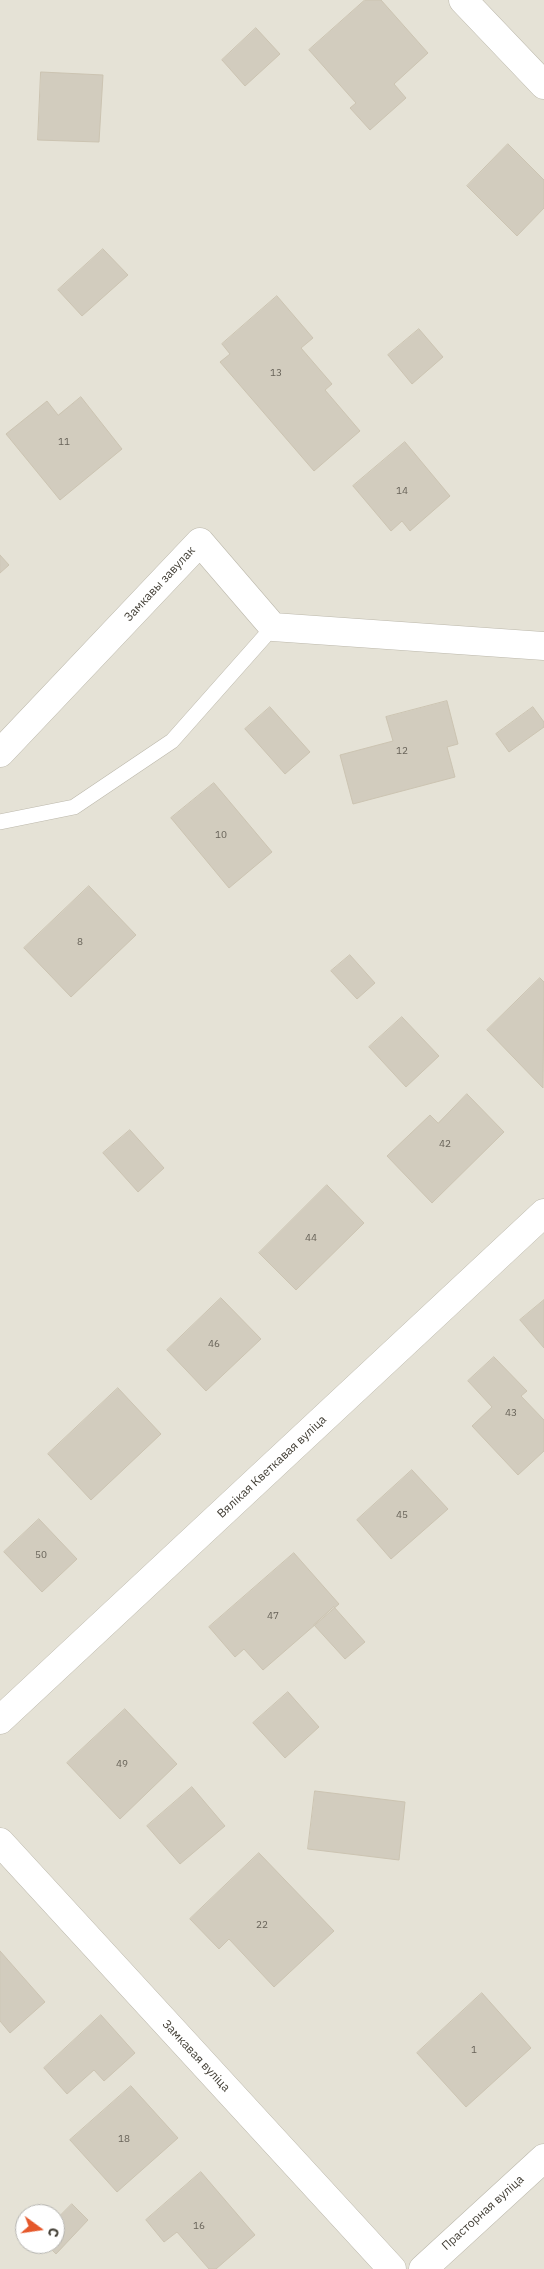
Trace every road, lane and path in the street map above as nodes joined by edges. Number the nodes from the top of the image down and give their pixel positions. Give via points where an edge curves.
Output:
1 (463, 0) edge
2 (544, 85) edge
3 (273, 627) junction
4 (544, 646) edge
5 (0, 752) edge
6 (0, 822) edge
7 (544, 1213) edge
8 (0, 1720) edge
9 (0, 1842) edge
10 (544, 2158) edge
11 (392, 2269) edge
12 (422, 2269) edge

1 - 2 street
3 - 4 street
3 - 5 street, Замкавы завулак via 200,542
3 - 6 lane via 172,741 74,807
7 - 8 street, Вялікая Кветкавая вуліца
9 - 11 street, Замкавая вуліца
10 - 12 street, Прасторная вуліца

